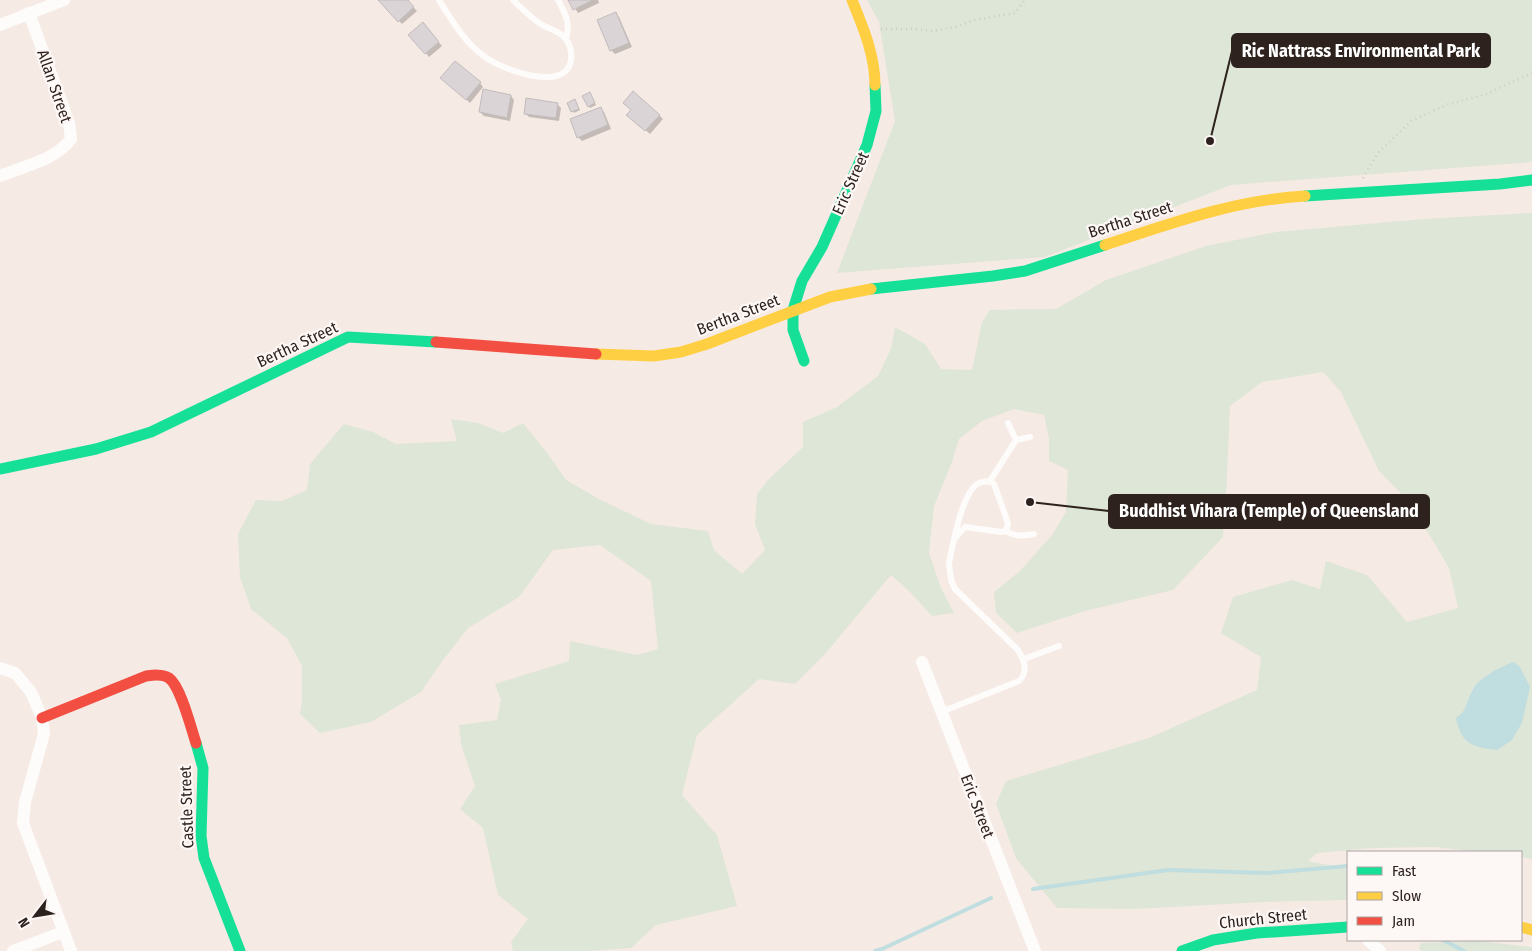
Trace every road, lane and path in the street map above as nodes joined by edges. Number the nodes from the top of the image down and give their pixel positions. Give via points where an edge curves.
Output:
1 (64, 0) edge
2 (438, 0) edge
3 (512, 0) edge
4 (558, 0) edge
5 (852, 0) edge
6 (1025, 0) edge
7 (29, 13) junction
8 (0, 25) edge
9 (865, 31) junction
10 (566, 38) junction
11 (1532, 73) edge
12 (0, 176) edge
13 (1532, 180) edge
14 (1360, 192) junction
15 (793, 310) junction
16 (804, 361) dead end
17 (1008, 423) dead end
18 (1030, 437) dead end
19 (1016, 440) junction
20 (0, 469) edge
21 (990, 481) junction
22 (1006, 531) junction
23 (1034, 534) dead end
24 (955, 538) junction
25 (1058, 646) dead end
26 (1024, 659) junction
27 (922, 662) dead end
28 (0, 668) edge
29 (941, 712) junction
30 (42, 718) junction
31 (1347, 926) edge
32 (63, 932) junction
33 (1369, 941) edge
34 (13, 951) edge
35 (70, 951) edge
36 (240, 951) edge
37 (1034, 951) edge
38 (1182, 951) edge
39 (1380, 951) edge

1 - 7 street
2 - 10 lane via 473,47 512,71 542,76 562,75 568,70 572,56
3 - 10 lane via 530,16
4 - 10 lane via 567,20
5 - 9 street, Eric Street
6 - 9 path via 1015,13 974,20 956,27 934,31 891,28
7 - 8 street
7 - 12 street, Allan Street via 69,123 71,138 65,148 53,155
9 - 15 street, Eric Street via 875,72 876,111 867,145 822,247 802,281
11 - 14 path via 1486,94 1446,105 1411,121 1378,153 1364,174
13 - 14 street, Bertha Street
14 - 15 street, Bertha Street via 1242,203 1024,270 861,290
15 - 16 street, Eric Street via 793,330
15 - 20 street, Bertha Street via 707,344 654,356 348,337 150,432 96,449
17 - 19 lane
18 - 19 lane
19 - 21 lane
21 - 22 lane via 1008,523
21 - 24 lane via 978,483 971,491
22 - 23 lane via 1021,537
22 - 24 lane via 965,527
24 - 26 lane via 949,563 950,580 955,589 1010,641
25 - 26 lane
26 - 29 lane via 1025,672 1019,681
27 - 29 street, Eric Street
28 - 30 street via 15,673 31,692
29 - 37 street, Eric Street
30 - 32 street via 44,734 25,802 23,823
30 - 36 street, Castle Street via 146,676 170,678 185,706 203,768 201,836 204,858
31 - 38 street, Church Street via 1257,932 1213,940
32 - 34 street
32 - 35 street
33 - 39 street

